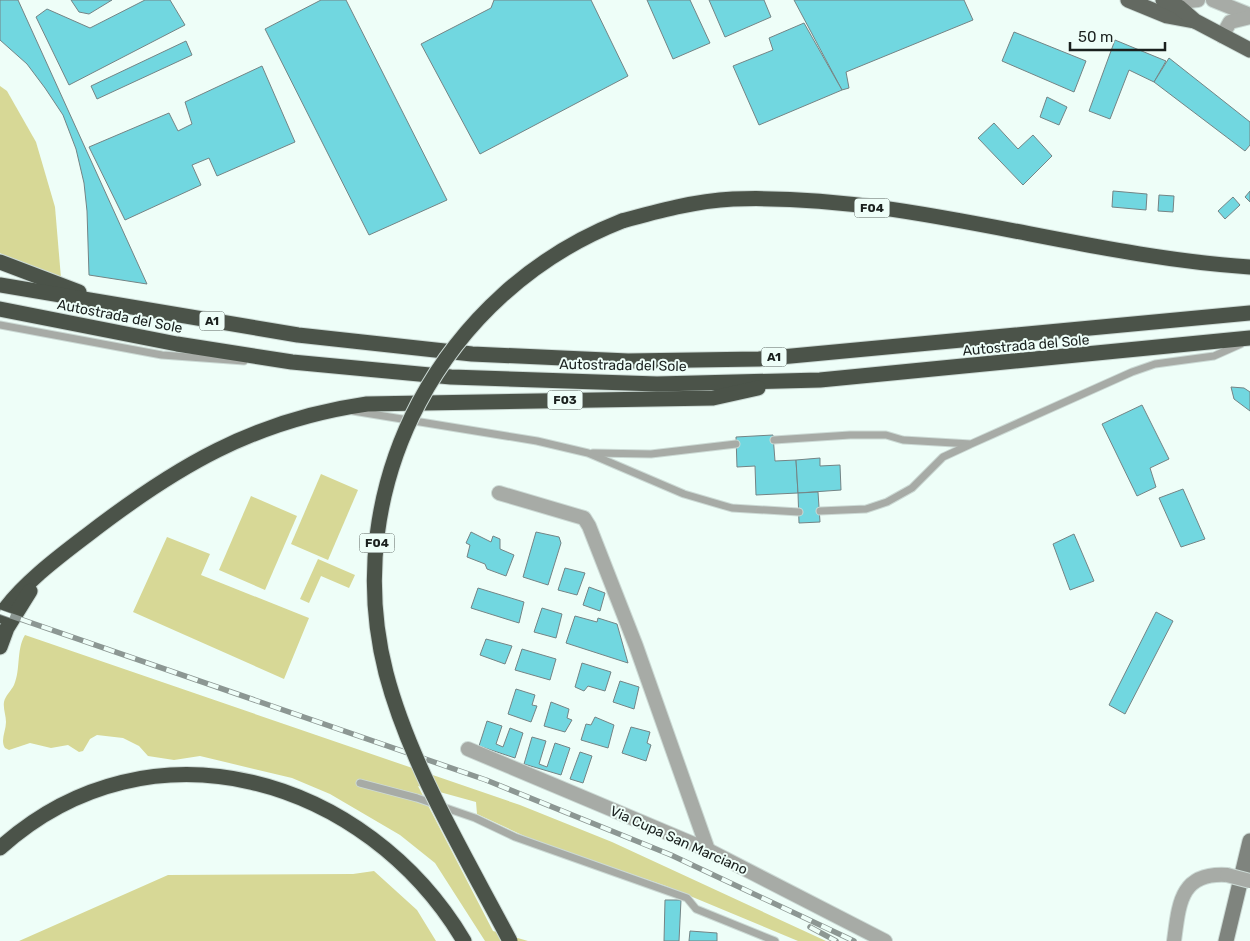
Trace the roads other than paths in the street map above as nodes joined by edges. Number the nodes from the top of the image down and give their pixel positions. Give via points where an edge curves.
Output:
1 (1128, 0) edge
2 (1198, 0) edge
3 (1213, 0) edge
4 (1166, 2) edge
5 (1250, 16) edge
6 (1195, 21) junction
7 (1222, 36) junction
8 (1250, 50) edge
9 (0, 262) edge
10 (1250, 267) edge
11 (0, 270) edge
12 (40, 279) junction
13 (0, 285) edge
14 (126, 308) junction
15 (0, 309) edge
16 (1250, 313) edge
17 (0, 325) edge
18 (1250, 339) edge
19 (292, 362) junction
20 (792, 381) junction
21 (337, 408) junction
22 (774, 440) dead end
23 (736, 444) dead end
24 (972, 444) junction
25 (588, 453) junction
26 (499, 493) dead end
27 (820, 511) dead end
28 (798, 512) dead end
29 (44, 571) junction
30 (0, 616) edge
31 (0, 647) edge
32 (468, 749) dead end
33 (360, 783) dead end
34 (1250, 841) edge
35 (0, 848) edge
36 (708, 850) junction
37 (1250, 881) edge
38 (464, 941) edge
39 (510, 941) edge
40 (776, 941) edge
41 (885, 941) edge
42 (1174, 941) edge
43 (1226, 941) edge

1 - 6 main road via 1167,16
2 - 4 street
3 - 5 street
4 - 6 main road
5 - 7 street via 1230,22
6 - 7 main road
7 - 8 main road
9 - 12 highway
10 - 39 highway, F04, bridge via 1122,251 922,214 804,201 733,199 697,203 599,230 556,255 502,295 454,345 413,410 393,461 381,510 376,553 376,599 386,672 399,713 424,774
11 - 12 lane
12 - 14 highway
13 - 14 highway, Autostrada del Sole / A1
14 - 16 highway, Autostrada del Sole / A1 via 298,335 422,349 628,361 758,359
15 - 19 highway, Autostrada del Sole / A1 via 177,344
17 - 19 lane via 162,355
18 - 20 highway, Autostrada del Sole / A1
18 - 24 lane via 1214,356 1155,364 1132,372
19 - 20 highway, Autostrada del Sole / A1 via 450,377 527,380 657,384
20 - 21 highway, F03 via 713,398 367,404
21 - 25 lane via 537,441
21 - 29 highway, F03 via 252,433 192,462 137,496
22 - 24 lane via 886,435 903,440
23 - 25 lane via 651,454
24 - 27 lane via 943,456 912,488 887,502 866,509
25 - 28 lane via 684,494 732,508
26 - 36 street via 584,518 589,526 636,646
29 - 30 highway, F03 via 8,604
29 - 31 highway via 7,628
32 - 36 street, Via Cupa San Marciano
33 - 40 lane via 418,798 475,818 515,838 687,898 696,909
34 - 43 street
35 - 38 highway via 60,806 113,786 181,774 213,774 258,782 335,814 380,844 434,896
36 - 41 street, Via Cupa San Marciano
37 - 42 street, bridge via 1227,875 1201,876 1187,888 1179,908

